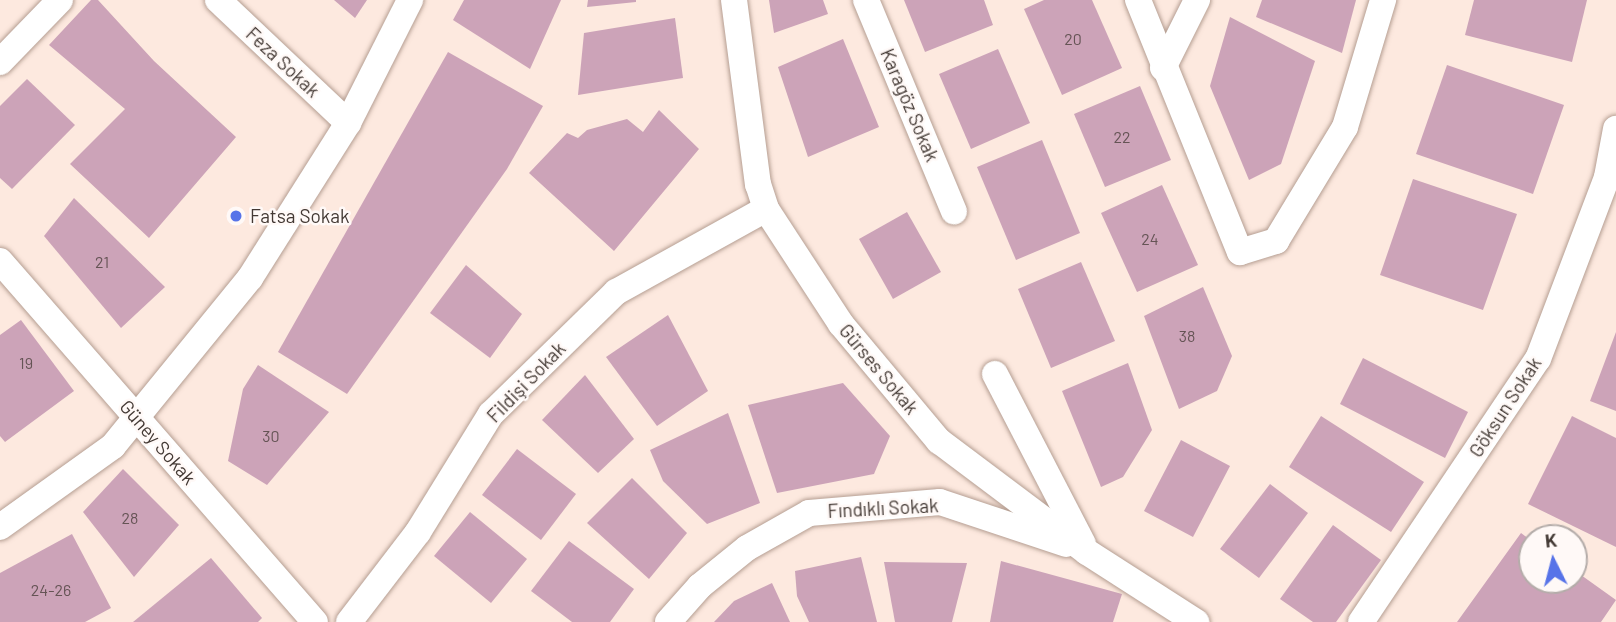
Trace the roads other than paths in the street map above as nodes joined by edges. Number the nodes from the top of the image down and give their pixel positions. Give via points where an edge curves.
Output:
1 (60, 0) edge
2 (218, 0) edge
3 (410, 0) edge
4 (734, 0) edge
5 (866, 0) edge
6 (1138, 0) edge
7 (1197, 0) edge
8 (1383, 0) edge
9 (0, 62) edge
10 (1163, 68) junction
11 (348, 123) junction
12 (1616, 129) edge
13 (766, 209) junction
14 (954, 211) dead end
15 (0, 261) edge
16 (995, 374) dead end
17 (137, 418) junction
18 (0, 527) edge
19 (1087, 552) junction
20 (315, 622) edge
21 (349, 622) edge
22 (668, 622) edge
23 (1196, 622) edge
24 (1361, 622) edge

1 - 9 street
2 - 11 street, Feza Sokak
3 - 11 street
4 - 13 street, Gürses Sokak via 758,184
5 - 14 street, Karagöz Sokak
6 - 10 street
7 - 10 street
8 - 10 street via 1345,127 1276,241 1240,252
11 - 17 street via 250,278
12 - 24 street, Göksun Sokak via 1606,177 1538,359
13 - 19 street, Gürses Sokak via 841,324 939,441
13 - 21 street, Fildişi Sokak via 616,292 491,414 418,532
15 - 17 street, Güney Sokak
16 - 19 street
17 - 18 street via 113,446
17 - 20 street, Güney Sokak
19 - 22 street, Fındıklı Sokak via 940,502 809,513 747,548 700,586
19 - 23 street, Gürses Sokak

